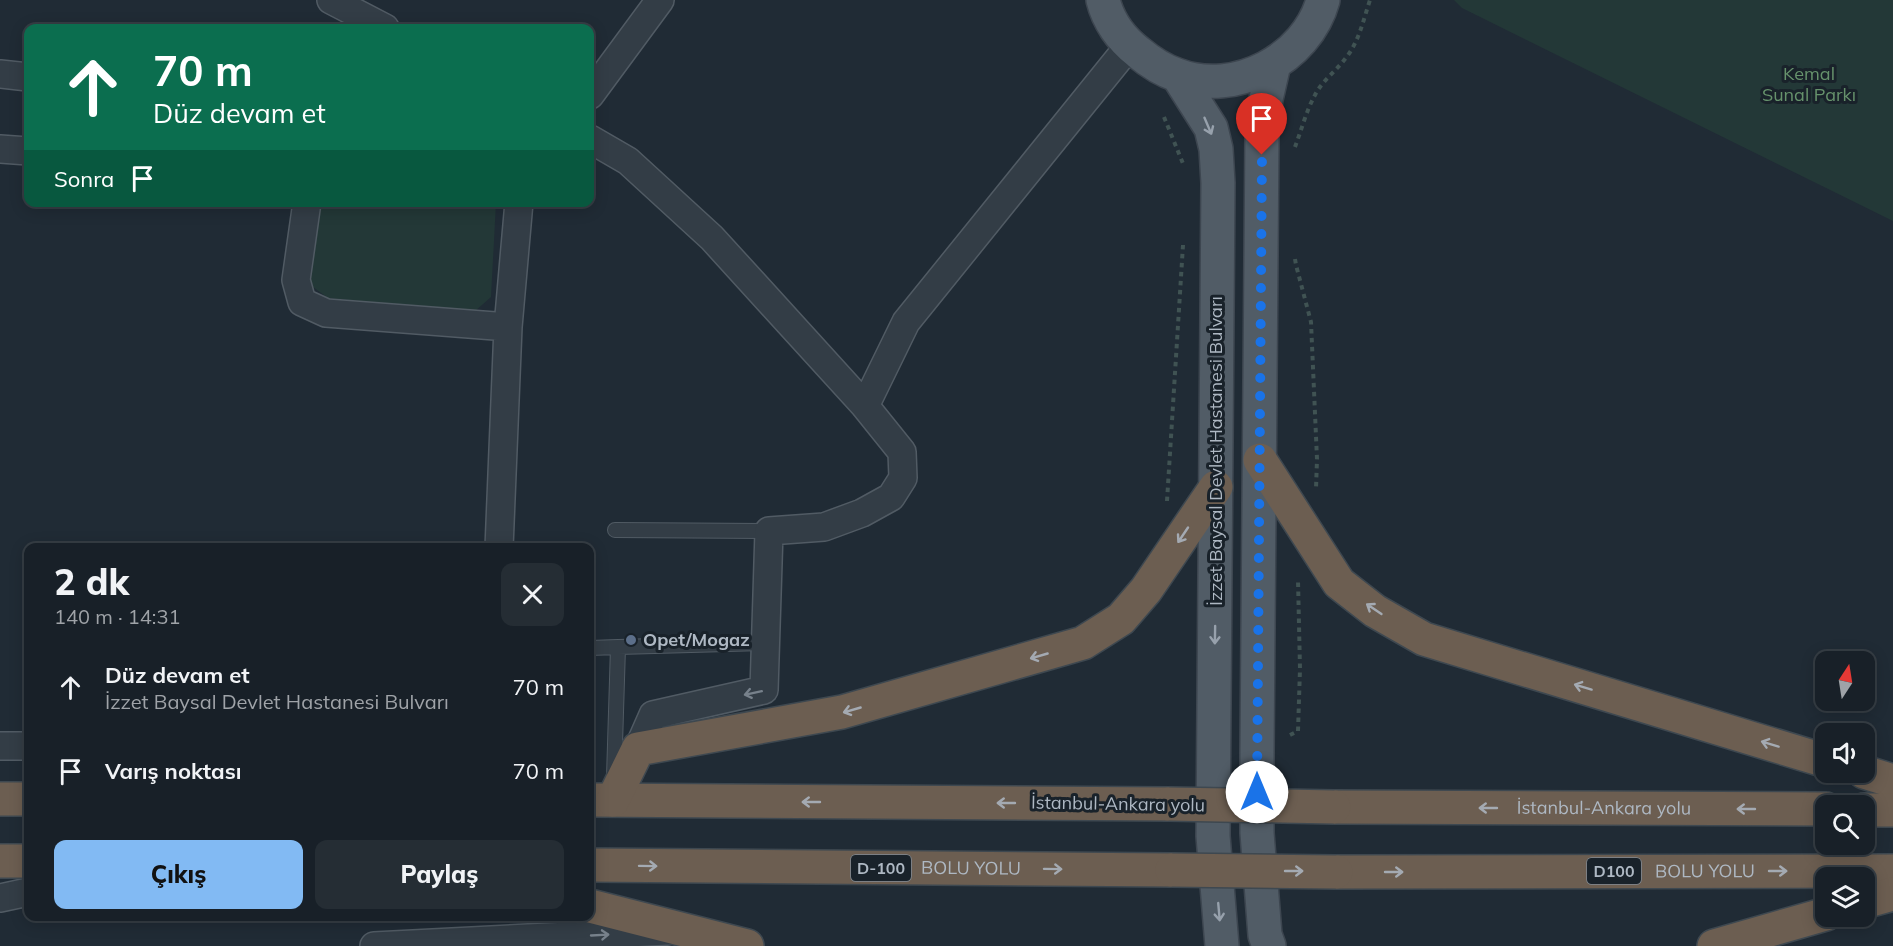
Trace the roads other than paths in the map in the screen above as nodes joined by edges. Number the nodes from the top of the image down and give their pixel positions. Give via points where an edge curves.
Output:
1 (660, 0) edge
2 (1103, 0) edge
3 (1323, 0) edge
4 (334, 10) edge
5 (374, 24) edge
6 (1129, 46) junction
7 (1274, 64) junction
8 (0, 74) edge
9 (1178, 76) junction
10 (24, 77) edge
11 (594, 90) edge
12 (594, 141) edge
13 (0, 148) edge
14 (24, 151) edge
15 (306, 207) edge
16 (519, 207) edge
17 (508, 327) junction
18 (865, 406) junction
19 (1260, 460) junction
20 (1216, 487) junction
21 (615, 530) dead end
22 (769, 531) junction
23 (499, 543) edge
24 (766, 643) junction
25 (618, 647) junction
26 (594, 648) edge
27 (0, 746) edge
28 (24, 746) edge
29 (638, 749) junction
30 (1815, 758) edge
31 (1875, 775) edge
32 (1893, 781) edge
33 (597, 797) edge
34 (0, 799) edge
35 (24, 799) edge
36 (1815, 809) edge
37 (1875, 810) edge
38 (1893, 810) edge
39 (0, 861) edge
40 (24, 861) edge
41 (594, 865) edge
42 (1172, 870) joint
43 (1893, 871) edge
44 (24, 893) edge
45 (1893, 894) edge
46 (0, 898) edge
47 (1875, 899) edge
48 (594, 907) edge
49 (1815, 917) edge
50 (687, 930) junction
51 (374, 946) edge
52 (747, 946) edge
53 (1222, 946) edge
54 (1269, 946) edge
55 (1714, 946) edge

1 - 11 street
2 - 6 main road via 1114,27
3 - 7 main road via 1311,27
4 - 5 street
6 - 9 main road via 1152,64
6 - 18 street via 906,322
7 - 9 main road via 1251,75 1227,80
7 - 19 main road via 1262,132
8 - 10 street
9 -> 20 main road, İzzet Baysal Devlet Hastanesi Bulvarı via 1211,128 1216,149
12 - 18 street via 628,161 712,238
13 - 14 street
15 - 17 street via 296,280 302,302 326,313
16 - 17 street
17 - 23 street
18 - 22 street via 902,452 903,478 891,497 824,527
30 -> 19 highway via 1424,639 1375,611 1339,583
19 - 54 main road via 1257,833
20 -> 29 highway via 1146,590 1121,619 1083,643 842,712
20 -> 53 main road, İzzet Baysal Devlet Hastanesi Bulvarı via 1213,836
21 - 22 lane
22 - 24 street
24 - 25 lane
24 -> 29 street via 764,690 653,715
25 - 26 lane
25 - 33 lane
27 - 28 street
29 - 33 highway
31 - 32 highway
36 -> 33 highway, İstanbul-Ankara yolu, bridge
34 - 35 highway
37 - 38 highway
39 - 40 highway
41 -> 42 highway, BOLU YOLU / D-100
42 -> 43 highway, BOLU YOLU / D100, bridge
44 - 46 street
45 - 47 highway
48 - 50 highway
49 - 55 highway
51 -> 50 street
50 - 52 highway

